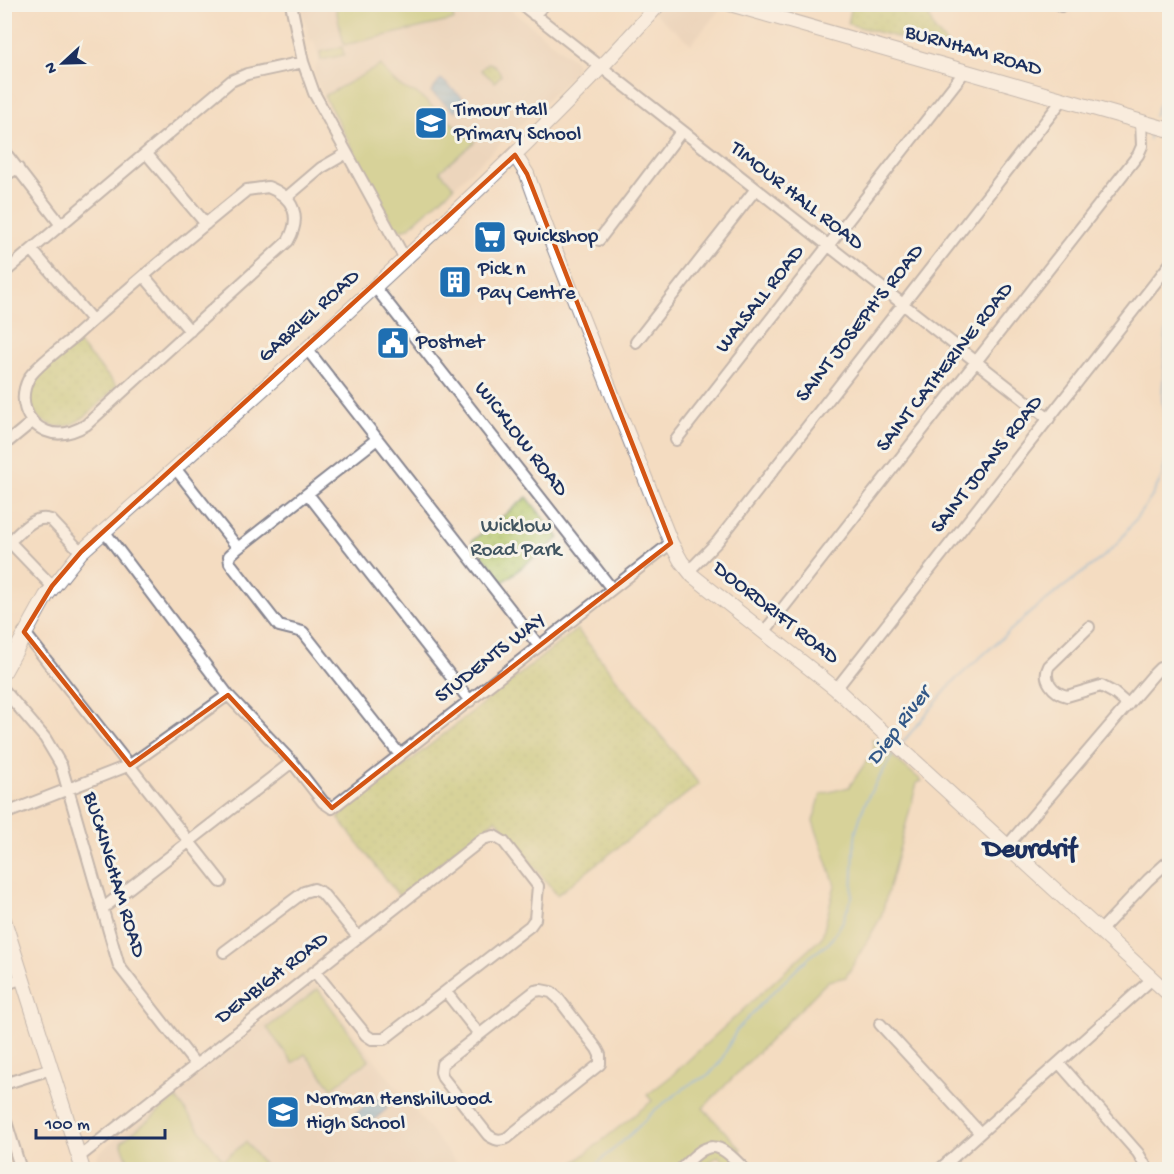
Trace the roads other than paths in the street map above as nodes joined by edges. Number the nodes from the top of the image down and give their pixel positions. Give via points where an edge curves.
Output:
1 (291, 4) edge
2 (521, 4) edge
3 (545, 4) edge
4 (659, 4) edge
5 (730, 4) edge
6 (534, 15) junction
7 (303, 62) junction
8 (600, 68) junction
9 (965, 71) junction
10 (1063, 99) junction
11 (1154, 125) edge
12 (681, 132) junction
13 (4, 151) edge
14 (146, 153) junction
15 (347, 153) junction
16 (515, 155) junction
17 (18, 168) junction
18 (4, 176) edge
19 (754, 189) junction
20 (287, 197) junction
21 (206, 224) junction
22 (61, 225) junction
23 (599, 240) dead end
24 (829, 246) junction
25 (32, 250) junction
26 (405, 259) junction
27 (1170, 264) edge
28 (4, 273) edge
29 (144, 276) junction
30 (375, 287) junction
31 (902, 304) junction
32 (92, 320) junction
33 (190, 331) junction
34 (636, 342) dead end
35 (307, 349) junction
36 (975, 362) junction
37 (1049, 419) junction
38 (32, 422) junction
39 (377, 440) junction
40 (676, 440) dead end
41 (4, 446) edge
42 (175, 468) junction
43 (308, 494) junction
44 (104, 531) junction
45 (7, 538) edge
46 (671, 543) junction
47 (238, 548) junction
48 (81, 552) junction
49 (689, 571) junction
50 (52, 586) junction
51 (612, 589) junction
52 (1089, 627) dead end
53 (765, 631) junction
54 (24, 632) junction
55 (539, 646) junction
56 (1168, 667) edge
57 (4, 672) edge
58 (836, 689) junction
59 (4, 690) edge
60 (228, 695) junction
61 (470, 701) junction
62 (1128, 705) junction
63 (400, 755) junction
64 (292, 762) junction
65 (130, 765) junction
66 (68, 789) junction
67 (4, 814) edge
68 (190, 841) junction
69 (1007, 846) junction
70 (1170, 860) edge
71 (221, 882) dead end
72 (102, 909) junction
73 (4, 920) edge
74 (1100, 931) junction
75 (358, 937) junction
76 (224, 952) dead end
77 (315, 972) junction
78 (23, 978) junction
79 (1152, 979) junction
80 (4, 985) edge
81 (446, 992) junction
82 (1170, 995) edge
83 (880, 1024) dead end
84 (479, 1034) junction
85 (1059, 1063) junction
86 (196, 1065) junction
87 (51, 1069) junction
88 (4, 1084) edge
89 (4, 1115) edge
90 (980, 1133) junction
91 (81, 1163) edge
92 (947, 1167) edge
93 (21, 1170) edge
94 (680, 1170) edge
95 (745, 1170) edge
96 (1148, 1170) edge

1 - 7 street
2 - 6 street, TIMOUR HALL ROAD
3 - 6 street
4 - 8 street, GABRIEL ROAD
5 - 9 street, BURNHAM ROAD
6 - 8 street, TIMOUR HALL ROAD
7 - 14 street via 238,77
7 - 15 street
8 - 12 street, TIMOUR HALL ROAD
8 - 16 street, GABRIEL ROAD
9 - 10 street, BURNHAM ROAD
9 - 24 street, WALSALL ROAD
10 - 11 street, BURNHAM ROAD
10 - 31 street, SAINT JOSEPH'S ROAD
11 - 36 street, SAINT CATHERINE ROAD via 1138,155
12 - 19 street, TIMOUR HALL ROAD
12 - 23 street
13 - 17 street
14 - 21 street
14 - 22 street
15 - 20 street via 316,171
15 - 26 street
16 - 26 street, GABRIEL ROAD
16 - 46 street, DOORDRIFT ROAD via 527,174
17 - 18 street
17 - 22 street
19 - 24 street, TIMOUR HALL ROAD
19 - 34 street
20 - 21 street via 268,187 247,190
20 - 33 street via 295,220 288,241
21 - 29 street
22 - 25 street
24 - 31 street, TIMOUR HALL ROAD
24 - 40 street, WALSALL ROAD
25 - 28 street
25 - 32 street
26 - 30 street, GABRIEL ROAD
27 - 37 street, SAINT JOANS ROAD
29 - 32 street
29 - 33 street
30 - 35 street, GABRIEL ROAD
30 - 51 street, WICKLOW ROAD
31 - 36 street, TIMOUR HALL ROAD
31 - 49 street, SAINT JOSEPH'S ROAD via 718,541
32 - 38 street via 30,376 23,403
33 - 38 street via 86,425 63,434 50,433
35 - 39 street
35 - 42 street, GABRIEL ROAD
36 - 37 street, TIMOUR HALL ROAD
36 - 53 street, SAINT CATHERINE ROAD
37 - 58 street, SAINT JOANS ROAD
38 - 41 street
39 - 43 street
39 - 55 street
42 - 44 street, GABRIEL ROAD
42 - 47 street
43 - 47 street
43 - 61 street
44 - 48 street, GABRIEL ROAD
44 - 60 street
45 - 48 street via 37,519 46,518
45 - 50 street
46 - 49 street, DOORDRIFT ROAD
46 - 51 street, STUDENTS WAY
47 - 63 street via 229,556 230,563 279,627 303,632
48 - 50 street, GABRIEL ROAD
49 - 53 street, DOORDRIFT ROAD
50 - 54 street, GABRIEL ROAD
51 - 55 street, STUDENTS WAY
52 - 62 street via 1049,666 1048,681 1066,696 1094,687 1107,688
53 - 58 street, DOORDRIFT ROAD
54 - 57 street, GABRIEL ROAD
54 - 65 street
55 - 61 street, STUDENTS WAY
56 - 62 street via 1154,674
58 - 69 street, DOORDRIFT ROAD
59 - 66 street, BUCKINGHAM ROAD via 55,753
60 - 64 street
60 - 65 street
61 - 63 street, STUDENTS WAY
62 - 69 street
63 - 64 street, STUDENTS WAY via 335,807 327,806
64 - 68 street
65 - 66 street
65 - 68 street
66 - 67 street
66 - 72 street, BUCKINGHAM ROAD
68 - 71 street
68 - 72 street
69 - 74 street, DOORDRIFT ROAD
70 - 74 street
72 - 86 street, BUCKINGHAM ROAD via 123,973
73 - 78 street
74 - 79 street, DOORDRIFT ROAD
75 - 76 street via 322,893 312,889
75 - 77 street, DENBIGH ROAD
75 - 81 street, DENBIGH ROAD via 483,839 494,836 504,842 536,882 535,919
77 - 81 street via 372,1039 384,1039
77 - 86 street, DENBIGH ROAD
78 - 80 street
78 - 87 street
79 - 82 street, DOORDRIFT ROAD
79 - 85 street
81 - 84 street
83 - 90 street
84 - 84 street via 535,991 547,990 558,998 601,1059 596,1070 507,1138 494,1140 441,1072 446,1059
85 - 90 street
85 - 96 street via 1138,1153
86 - 91 street, DENBIGH ROAD
87 - 88 street
87 - 91 street
89 - 93 street
90 - 92 street
94 - 95 street via 707,1148 719,1147

